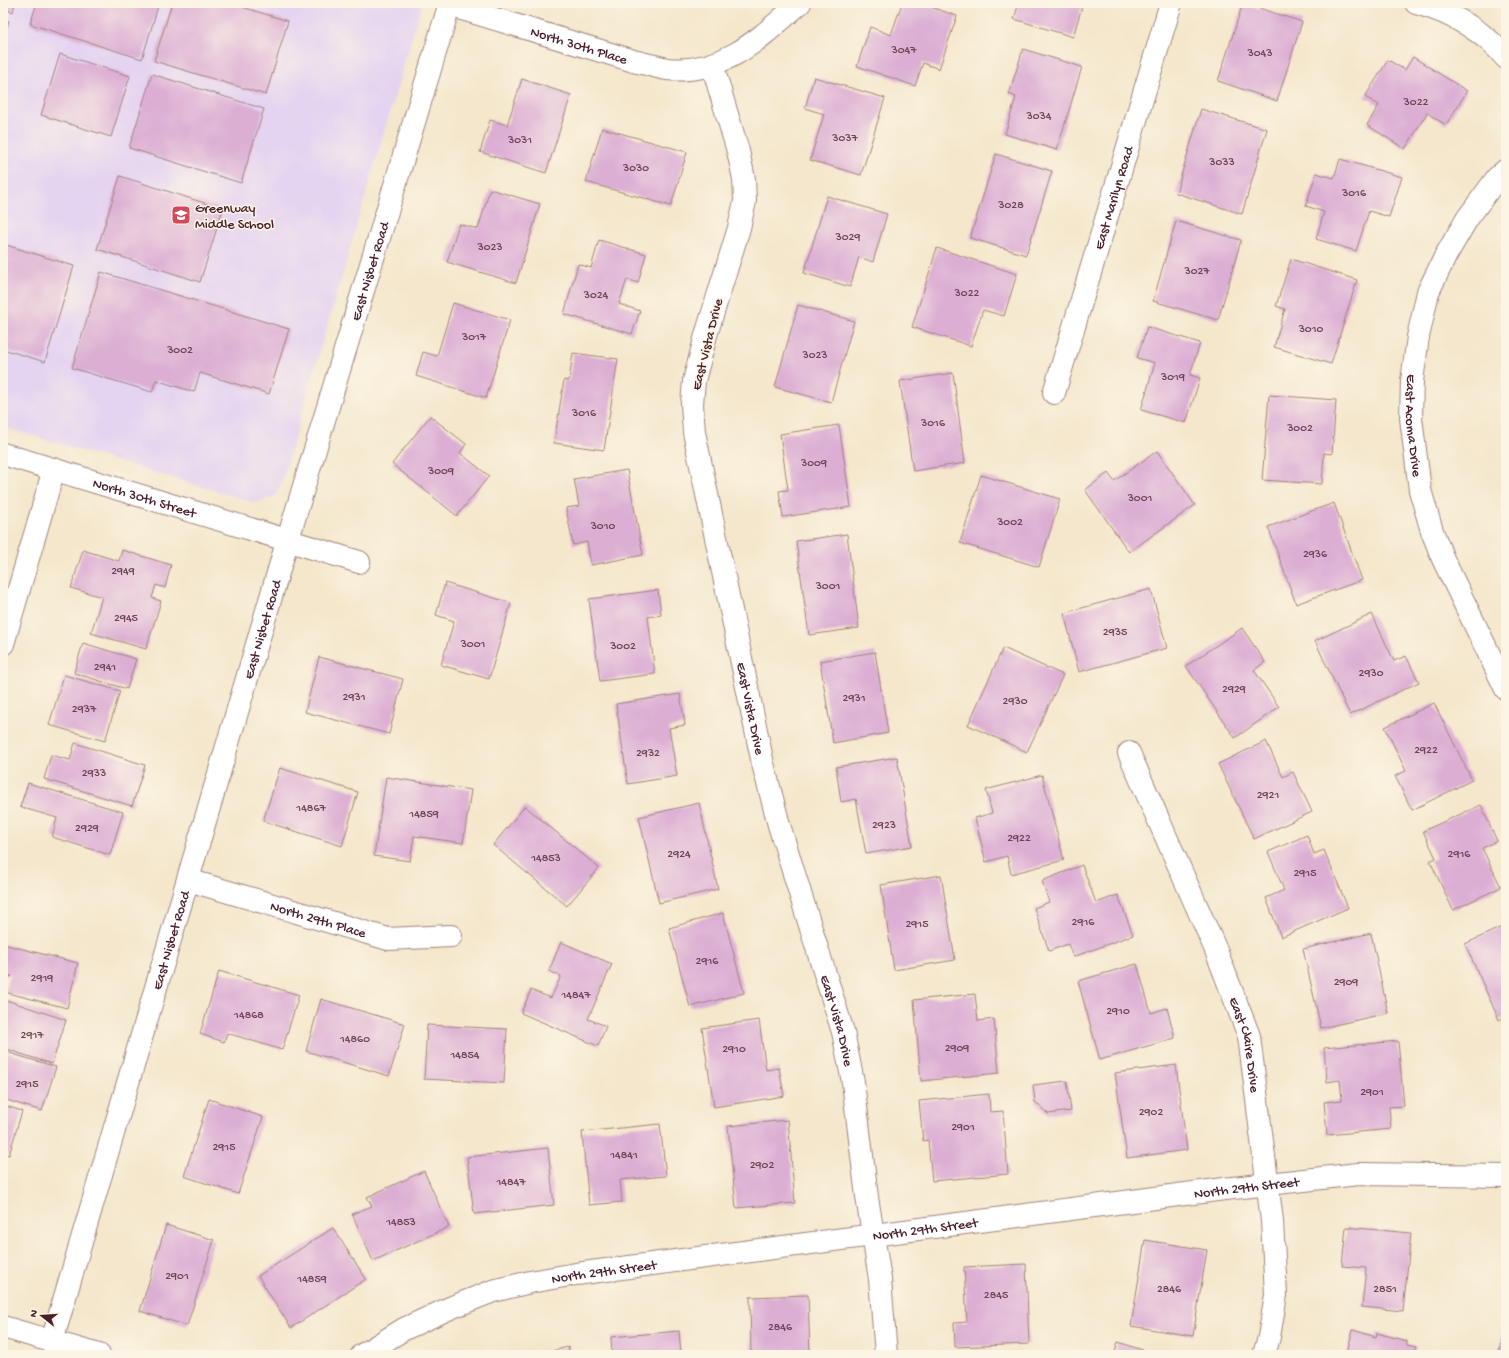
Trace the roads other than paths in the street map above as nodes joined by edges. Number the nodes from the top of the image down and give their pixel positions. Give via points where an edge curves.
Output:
1 (800, 3) edge
2 (1171, 3) edge
3 (1416, 3) edge
4 (449, 4) edge
5 (1506, 58) edge
6 (712, 64) junction
7 (1506, 170) edge
8 (1054, 393) dead end
9 (3, 454) edge
10 (54, 469) junction
11 (288, 540) junction
12 (358, 562) dead end
13 (3, 644) edge
14 (1506, 689) edge
15 (1129, 753) dead end
16 (188, 880) junction
17 (451, 936) dead end
18 (1506, 1176) edge
19 (1267, 1184) junction
20 (873, 1236) junction
21 (3, 1327) edge
22 (52, 1341) junction
23 (99, 1355) edge
24 (362, 1355) edge
25 (886, 1355) edge
26 (1264, 1355) edge

1 - 6 street, North 30th Place via 739,53
2 - 8 street, East Marilyn Road
3 - 5 street via 1466,23 1496,45
4 - 6 street, North 30th Place via 667,69
4 - 11 street, East Nisbet Road
6 - 20 street, East Vista Drive via 738,151 744,179 745,201 694,381 694,432 763,764 842,1032 853,1082
7 - 14 street, East Acoma Drive via 1467,219 1446,254 1428,292 1418,337 1410,418 1420,490 1432,531
9 - 10 street, North 30th Street
10 - 11 street, North 30th Street
10 - 13 street
11 - 12 street
11 - 16 street, East Nisbet Road
15 - 19 street, East Claire Drive via 1215,948 1249,1036
16 - 17 street, North 29th Place via 388,939
16 - 22 street, East Nisbet Road
18 - 19 street, North 29th Street via 1358,1174
19 - 20 street, North 29th Street
19 - 26 street, East Claire Drive via 1276,1295
20 - 24 street, North 29th Street via 530,1282 493,1291 450,1308 404,1328
20 - 25 street, East Vista Drive via 880,1279
21 - 22 street
22 - 23 street

